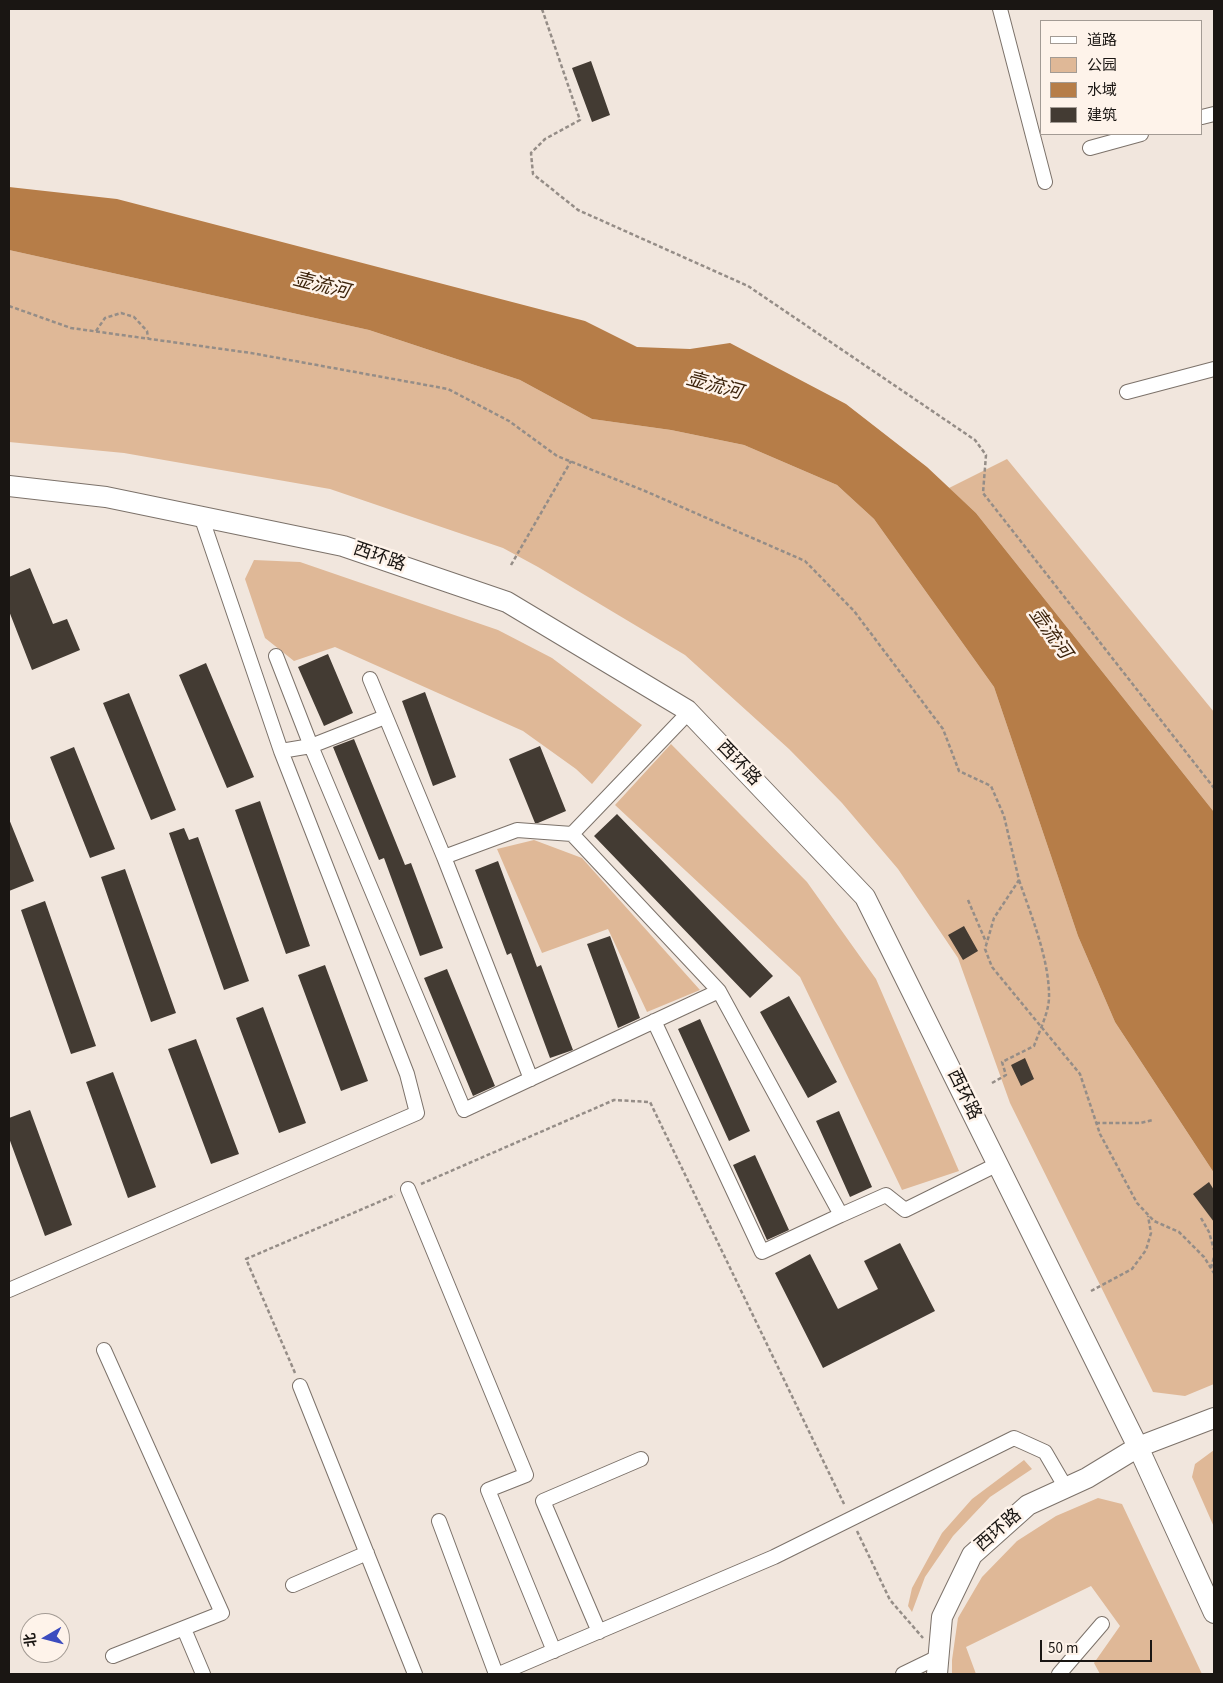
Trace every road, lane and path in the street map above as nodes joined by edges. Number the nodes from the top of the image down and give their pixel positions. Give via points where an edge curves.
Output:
1 (542, 9) edge
2 (1000, 9) edge
3 (1138, 135) edge
4 (1090, 148) dead end
5 (1045, 182) dead end
6 (9, 306) edge
7 (96, 331) junction
8 (148, 338) junction
9 (1214, 369) edge
10 (1128, 392) dead end
11 (571, 461) junction
12 (9, 486) edge
13 (201, 516) junction
14 (511, 565) dead end
15 (276, 656) dead end
16 (370, 679) dead end
17 (689, 712) junction
18 (385, 717) junction
19 (311, 746) junction
20 (281, 750) junction
21 (1214, 788) edge
22 (572, 834) junction
23 (444, 857) junction
24 (1019, 880) junction
25 (968, 900) dead end
26 (987, 944) junction
27 (719, 991) junction
28 (654, 1021) junction
29 (1041, 1027) junction
30 (531, 1079) junction
31 (992, 1083) dead end
32 (1152, 1120) dead end
33 (1096, 1123) junction
34 (998, 1164) junction
35 (408, 1189) junction
36 (841, 1215) junction
37 (1147, 1215) junction
38 (1201, 1218) dead end
39 (1214, 1250) edge
40 (1214, 1257) edge
41 (1211, 1268) junction
42 (1214, 1273) edge
43 (9, 1290) edge
44 (1091, 1291) dead end
45 (104, 1350) dead end
46 (300, 1386) joint
47 (1214, 1418) edge
48 (1138, 1447) junction
49 (641, 1458) dead end
50 (1066, 1488) junction
51 (851, 1519) junction
52 (439, 1521) dead end
53 (367, 1553) junction
54 (293, 1585) dead end
55 (1214, 1614) edge
56 (1102, 1624) dead end
57 (184, 1629) junction
58 (599, 1632) junction
59 (554, 1651) junction
60 (114, 1656) dead end
61 (938, 1666) edge
62 (203, 1674) edge
63 (415, 1674) edge
64 (498, 1674) edge
65 (903, 1674) edge
66 (1059, 1674) edge

1 - 21 path via 580,120 545,139 531,153 534,174 578,210 748,286 975,440 986,455 983,493
2 - 5 street
3 - 4 street
6 - 7 path via 71,328
7 - 8 path
7 - 8 path via 105,318 121,313 134,317
8 - 11 path via 448,389 510,421 557,456
9 - 10 street
11 - 14 path
11 - 24 path via 805,562 854,611 943,729 959,771 991,786 1004,816
12 - 13 main road, 西环路 via 106,497
13 - 17 main road, 西环路 via 343,546 507,602
13 - 20 street
15 - 19 street
16 - 18 street
17 - 22 street
17 - 34 main road, 西环路 via 865,897
18 - 19 street
18 - 23 street
19 - 20 street
19 - 30 street via 464,1110
20 - 43 street via 407,1074 417,1113
22 - 23 street via 517,830
22 - 27 street
23 - 30 street
24 - 26 path via 994,918
24 - 29 path via 1046,971 1049,994
25 - 26 path
26 - 29 path via 992,967
27 - 28 street
27 - 36 street
28 - 30 street
28 - 36 street via 762,1252
29 - 31 path via 1034,1046 1002,1062 1006,1075
29 - 33 path via 1080,1074
32 - 33 path
33 - 37 path via 1137,1203
34 - 36 street via 905,1210 886,1195
34 - 48 main road, 西环路
35 - 46 path via 246,1259
35 - 51 path via 614,1100 650,1102
35 - 59 street via 526,1474 488,1490
37 - 41 path via 1179,1232
37 - 44 path via 1151,1233 1146,1250 1132,1269
38 - 39 path
40 - 41 path
41 - 42 path
45 - 57 street via 222,1613
46 - 53 street
47 - 48 main road, 西环路
48 - 50 main road, 西环路
48 - 55 main road, 西环路
49 - 58 street via 543,1501
50 - 51 street via 1045,1452 1014,1438
50 - 61 main road, 西环路 via 1028,1505 972,1555 942,1617
51 - 58 street via 774,1557
51 - 61 path via 890,1600
52 - 64 street
53 - 54 street
53 - 63 street
56 - 66 street
57 - 60 street
57 - 62 street
58 - 59 street
59 - 64 street
61 - 65 street

